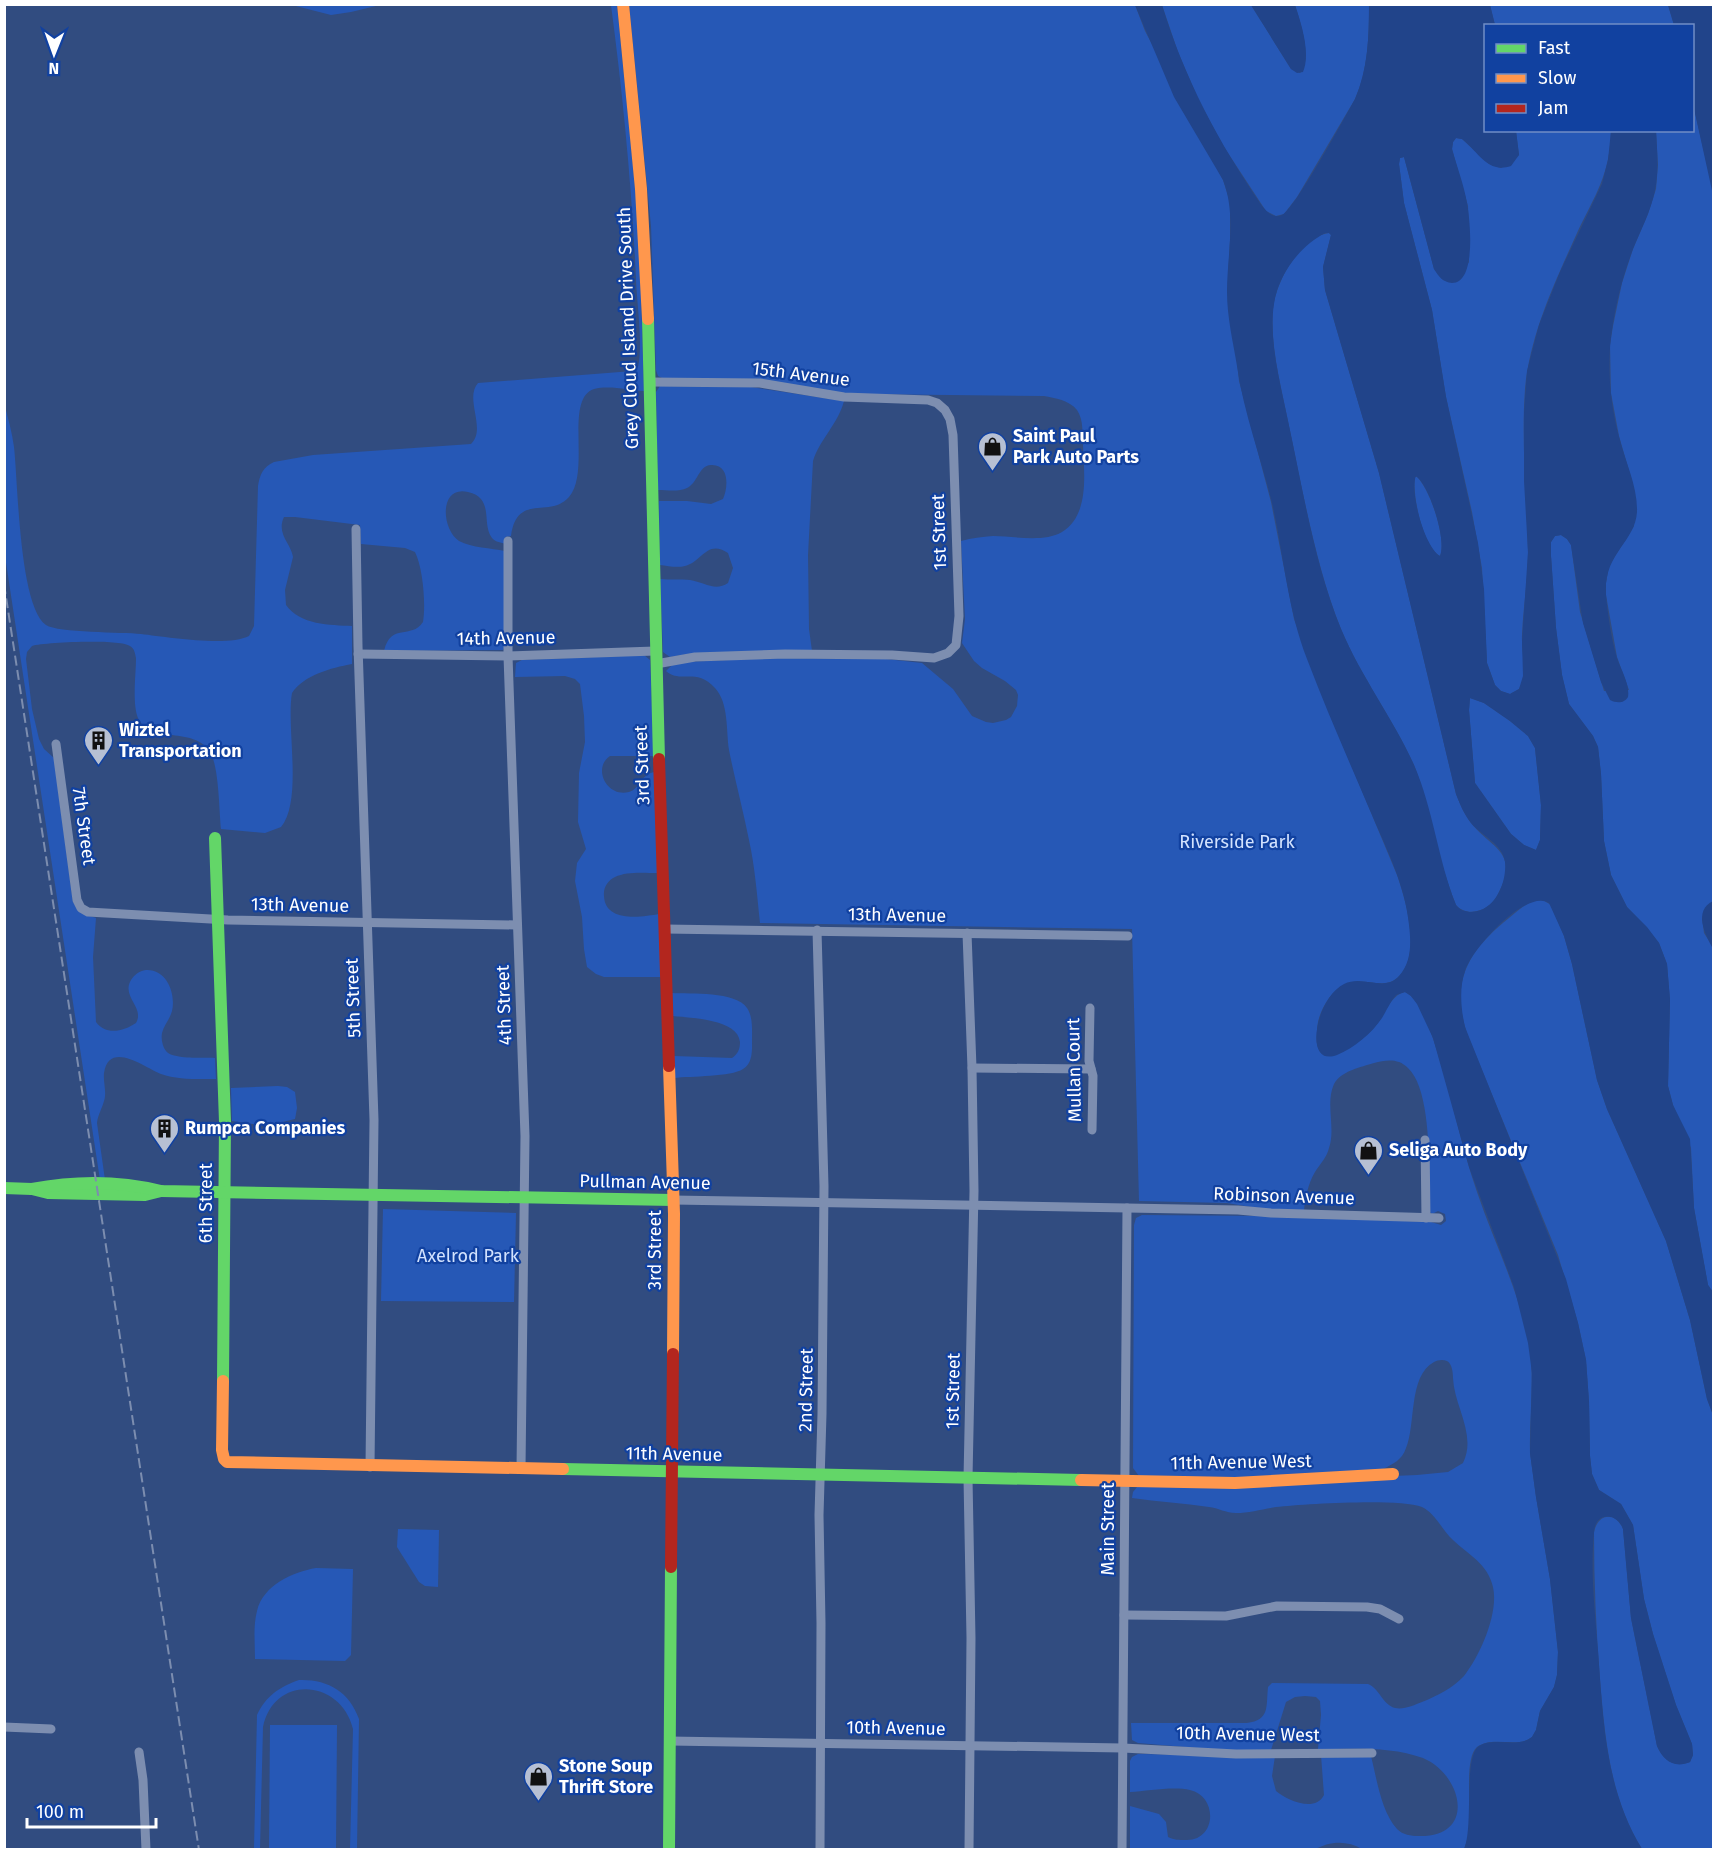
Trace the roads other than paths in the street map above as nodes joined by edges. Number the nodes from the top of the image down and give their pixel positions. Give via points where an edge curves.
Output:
1 (622, 4) edge
2 (650, 382) junction
3 (945, 410) joint
4 (356, 529) dead end
5 (508, 541) dead end
6 (655, 651) junction
7 (358, 654) junction
8 (508, 656) junction
9 (656, 664) junction
10 (56, 744) dead end
11 (215, 838) dead end
12 (83, 910) joint
13 (217, 920) junction
14 (367, 923) junction
15 (518, 925) junction
16 (665, 929) junction
17 (817, 930) junction
18 (967, 933) junction
19 (1128, 936) dead end
20 (1090, 1008) dead end
21 (972, 1068) junction
22 (1091, 1070) junction
23 (1092, 1130) dead end
24 (1425, 1140) dead end
25 (4, 1188) edge
26 (224, 1192) junction
27 (374, 1194) junction
28 (524, 1197) junction
29 (673, 1200) junction
30 (824, 1203) junction
31 (973, 1205) junction
32 (1127, 1208) junction
33 (1426, 1218) junction
34 (1439, 1218) dead end
35 (224, 1459) joint
36 (370, 1467) junction
37 (521, 1469) junction
38 (672, 1473) junction
39 (1393, 1474) dead end
40 (820, 1476) junction
41 (968, 1478) junction
42 (1125, 1480) junction
43 (1124, 1615) junction
44 (1399, 1619) dead end
45 (4, 1727) edge
46 (51, 1729) dead end
47 (669, 1741) junction
48 (820, 1743) junction
49 (970, 1745) junction
50 (1123, 1748) junction
51 (139, 1752) dead end
52 (1372, 1753) dead end
53 (146, 1850) edge
54 (669, 1850) edge
55 (820, 1850) edge
56 (969, 1850) edge
57 (1122, 1850) edge

1 - 2 street, Grey Cloud Island Drive South via 644,228
2 - 3 street, 15th Avenue via 765,384 844,397 928,400
2 - 6 street, Grey Cloud Island Drive South
3 - 9 street, 1st Street via 953,435 959,620 957,643 950,652 930,659 785,654 701,657
4 - 7 street, 5th Street
5 - 8 street, 4th Street
6 - 8 street, 14th Avenue
6 - 9 street, 3rd Street
7 - 8 street, 14th Avenue
7 - 14 street, 5th Street
8 - 15 street, 4th Street
9 - 16 street, 3rd Street
10 - 12 street, 7th Street via 77,900
11 - 13 street, 6th Street
12 - 13 street, 13th Avenue via 94,914
13 - 14 street, 13th Avenue
13 - 26 street, 6th Street via 225,1108
14 - 15 street, 13th Avenue
14 - 27 street, 5th Street
15 - 28 street, 4th Street
16 - 17 street, 13th Avenue
16 - 29 street, 3rd Street
17 - 18 street, 13th Avenue
17 - 30 street, 2nd Street
18 - 19 street, 13th Avenue
18 - 21 street, 1st Street
20 - 22 street, Mullan Court
21 - 22 street
21 - 31 street, 1st Street
22 - 23 street, Mullan Court
24 - 33 street
25 - 26 street, Pullman Avenue via 145,1195 161,1191
26 - 27 street, Pullman Avenue
26 - 35 street, 6th Street
27 - 28 street, Pullman Avenue
27 - 36 street, 5th Street
28 - 29 street, Pullman Avenue
28 - 37 street, 4th Street
29 - 30 street, Pullman Avenue
29 - 38 street, 3rd Street
30 - 31 street, Pullman Avenue
30 - 40 street, 2nd Street
31 - 32 street, Pullman Avenue
31 - 41 street, 1st Street
32 - 33 street, Robinson Avenue
32 - 42 street, Main Street
33 - 34 street, Robinson Avenue
35 - 36 street, 11th Avenue via 235,1464
36 - 37 street, 11th Avenue
37 - 38 street, 11th Avenue
38 - 40 street, 11th Avenue
38 - 47 street, 3rd Street
39 - 42 street, 11th Avenue West via 1265,1483
40 - 41 street, 11th Avenue
40 - 48 street, 2nd Street
41 - 42 street, 11th Avenue
41 - 49 street, 1st Street
42 - 43 street, Main Street
43 - 44 street via 1226,1616 1277,1606 1367,1606
43 - 50 street, Main Street
45 - 46 street
47 - 48 street, 10th Avenue
47 - 54 street, 3rd Street
48 - 49 street, 10th Avenue
48 - 55 street, 2nd Street
49 - 50 street, 10th Avenue
49 - 56 street, 1st Street
50 - 52 street, 10th Avenue West via 1236,1754
50 - 57 street, Main Street
51 - 53 street

